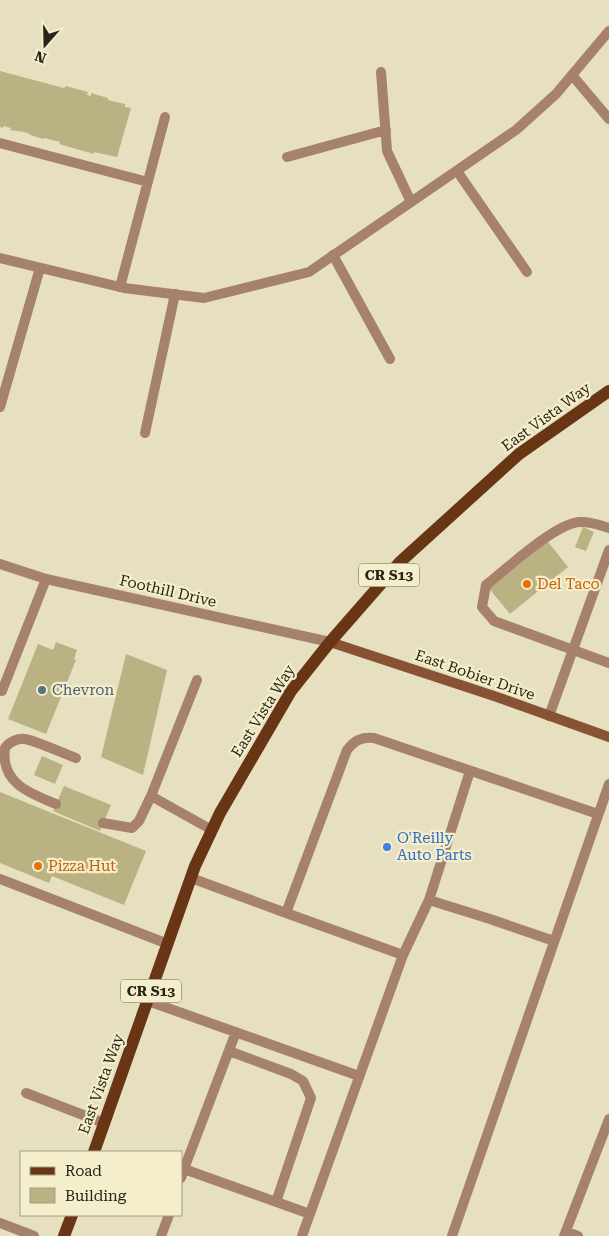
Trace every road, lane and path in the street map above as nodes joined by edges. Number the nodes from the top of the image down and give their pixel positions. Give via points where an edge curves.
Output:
1 (609, 31) edge
2 (381, 72) dead end
3 (572, 75) junction
4 (165, 117) dead end
5 (609, 119) edge
6 (386, 130) junction
7 (0, 143) edge
8 (287, 157) dead end
9 (457, 171) junction
10 (148, 182) junction
11 (411, 202) junction
12 (333, 255) junction
13 (0, 258) edge
14 (40, 268) junction
15 (527, 272) dead end
16 (120, 287) junction
17 (175, 294) junction
18 (390, 359) dead end
19 (609, 391) edge
20 (0, 407) edge
21 (145, 433) dead end
22 (609, 528) edge
23 (609, 550) edge
24 (0, 564) edge
25 (46, 579) junction
26 (330, 642) junction
27 (572, 650) junction
28 (609, 663) edge
29 (197, 680) dead end
30 (2, 691) dead end
31 (549, 716) junction
32 (609, 737) edge
33 (76, 758) dead end
34 (470, 771) junction
35 (609, 784) edge
36 (150, 796) junction
37 (56, 804) dead end
38 (598, 814) junction
39 (103, 823) dead end
40 (212, 830) junction
41 (191, 878) junction
42 (0, 880) edge
43 (428, 900) junction
44 (286, 913) junction
45 (554, 941) junction
46 (168, 944) junction
47 (403, 955) junction
48 (148, 1000) junction
49 (236, 1032) junction
50 (229, 1052) junction
51 (359, 1076) junction
52 (26, 1094) dead end
53 (609, 1119) edge
54 (104, 1123) junction
55 (94, 1151) edge
56 (183, 1174) edge
57 (276, 1202) junction
58 (310, 1214) junction
59 (72, 1216) edge
60 (169, 1216) edge
61 (0, 1224) edge
62 (565, 1234) edge
63 (34, 1236) edge
64 (64, 1236) edge
65 (161, 1236) edge
66 (302, 1236) edge
67 (452, 1236) edge
68 (578, 1236) edge

1 - 3 street
2 - 6 street
3 - 5 street
3 - 9 street via 516,130
4 - 10 street
6 - 8 street
6 - 11 street via 387,151
7 - 10 street
9 - 11 street
9 - 15 street
10 - 16 street
11 - 12 street
12 - 17 street via 309,272 204,298
12 - 18 street
13 - 14 street
14 - 16 street
14 - 20 street
16 - 17 street
17 - 21 street
19 - 26 main road, East Vista Way / CR S13 via 520,454 478,491 400,562
22 - 27 street via 592,522 577,522 554,531 486,585 482,606 494,621
23 - 27 street
24 - 25 street, Foothill Drive
25 - 26 street, Foothill Drive
25 - 30 street
26 - 31 main road, East Bobier Drive
26 - 40 main road, East Vista Way / CR S13 via 291,692
27 - 28 street
27 - 31 street
29 - 36 street
31 - 32 main road, East Bobier Drive
33 - 37 street via 26,739 6,746 1,771 8,782
34 - 38 street
34 - 43 street
34 - 44 street via 374,738 363,737 354,741 346,750
35 - 38 street
36 - 39 street via 139,821 132,828
36 - 40 street
38 - 45 street
40 - 41 main road, East Vista Way / CR S13
41 - 44 street
41 - 46 main road, East Vista Way / CR S13
42 - 46 street
43 - 45 street
43 - 47 street
44 - 47 street
45 - 67 street
46 - 48 main road, East Vista Way / CR S13
47 - 51 street
48 - 49 street
48 - 54 main road, East Vista Way / CR S13
49 - 50 street
49 - 51 street
50 - 56 street
50 - 57 street via 291,1074 303,1081 311,1098
51 - 58 street
52 - 54 street
53 - 62 street
54 - 55 main road, East Vista Way / CR S13
56 - 57 street
57 - 58 street
58 - 66 street
59 - 64 main road
60 - 65 street
61 - 63 street
62 - 68 street

